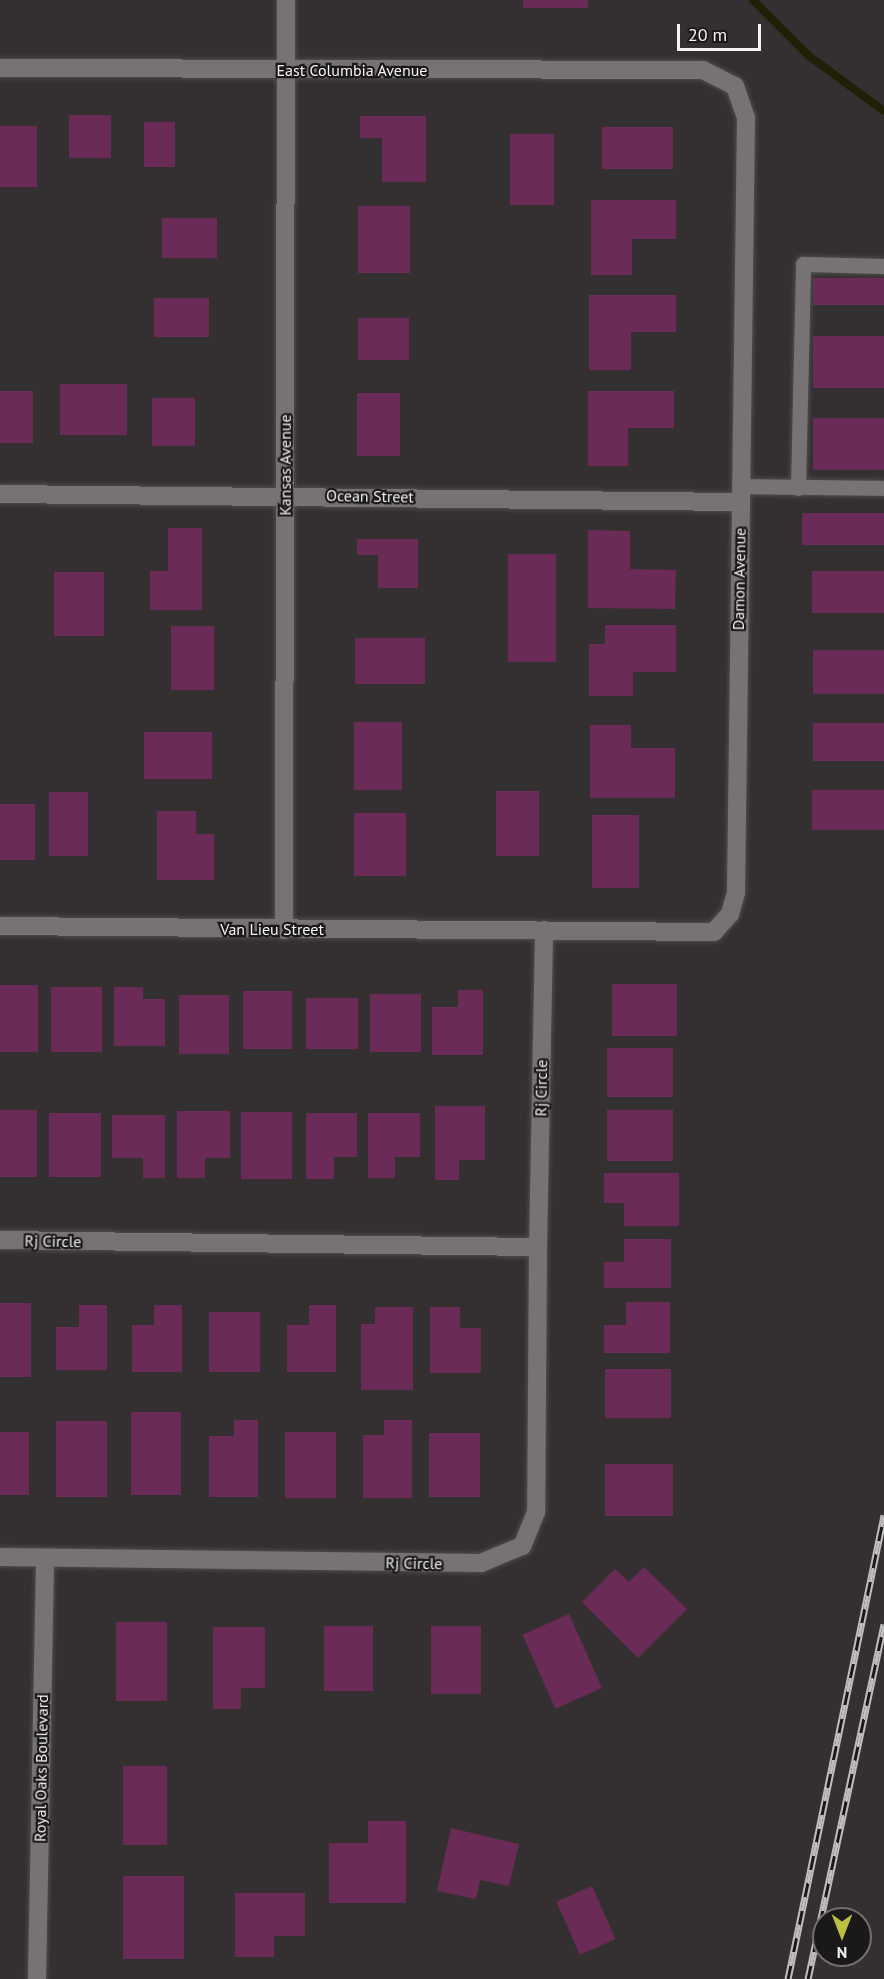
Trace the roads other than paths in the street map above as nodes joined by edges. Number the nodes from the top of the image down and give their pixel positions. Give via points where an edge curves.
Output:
1 (286, 0) edge
2 (0, 68) edge
3 (287, 70) junction
4 (703, 70) joint
5 (884, 266) edge
6 (798, 488) junction
7 (884, 488) edge
8 (0, 494) edge
9 (740, 494) junction
10 (285, 495) junction
11 (0, 926) edge
12 (284, 930) junction
13 (544, 930) junction
14 (0, 1240) edge
15 (538, 1247) junction
16 (0, 1557) edge
17 (45, 1558) junction
18 (37, 1979) edge

1 - 3 street, Kansas Avenue
2 - 3 street, East Columbia Avenue
3 - 4 street, East Columbia Avenue
3 - 10 street, Kansas Avenue
4 - 9 street, Damon Avenue via 735,86 746,118
5 - 6 lane via 803,264
6 - 7 lane
6 - 9 lane
8 - 10 street, Ocean Street
9 - 10 street, Ocean Street
9 - 13 street, Damon Avenue via 736,893 730,914 714,932
10 - 12 street, Kansas Avenue
11 - 12 street, Van Lieu Street
12 - 13 street, Van Lieu Street
13 - 15 street, Rj Circle
14 - 15 street, Rj Circle
15 - 17 street, Rj Circle via 536,1512 522,1546 481,1563
16 - 17 street, Rj Circle
17 - 18 street, Royal Oaks Boulevard

